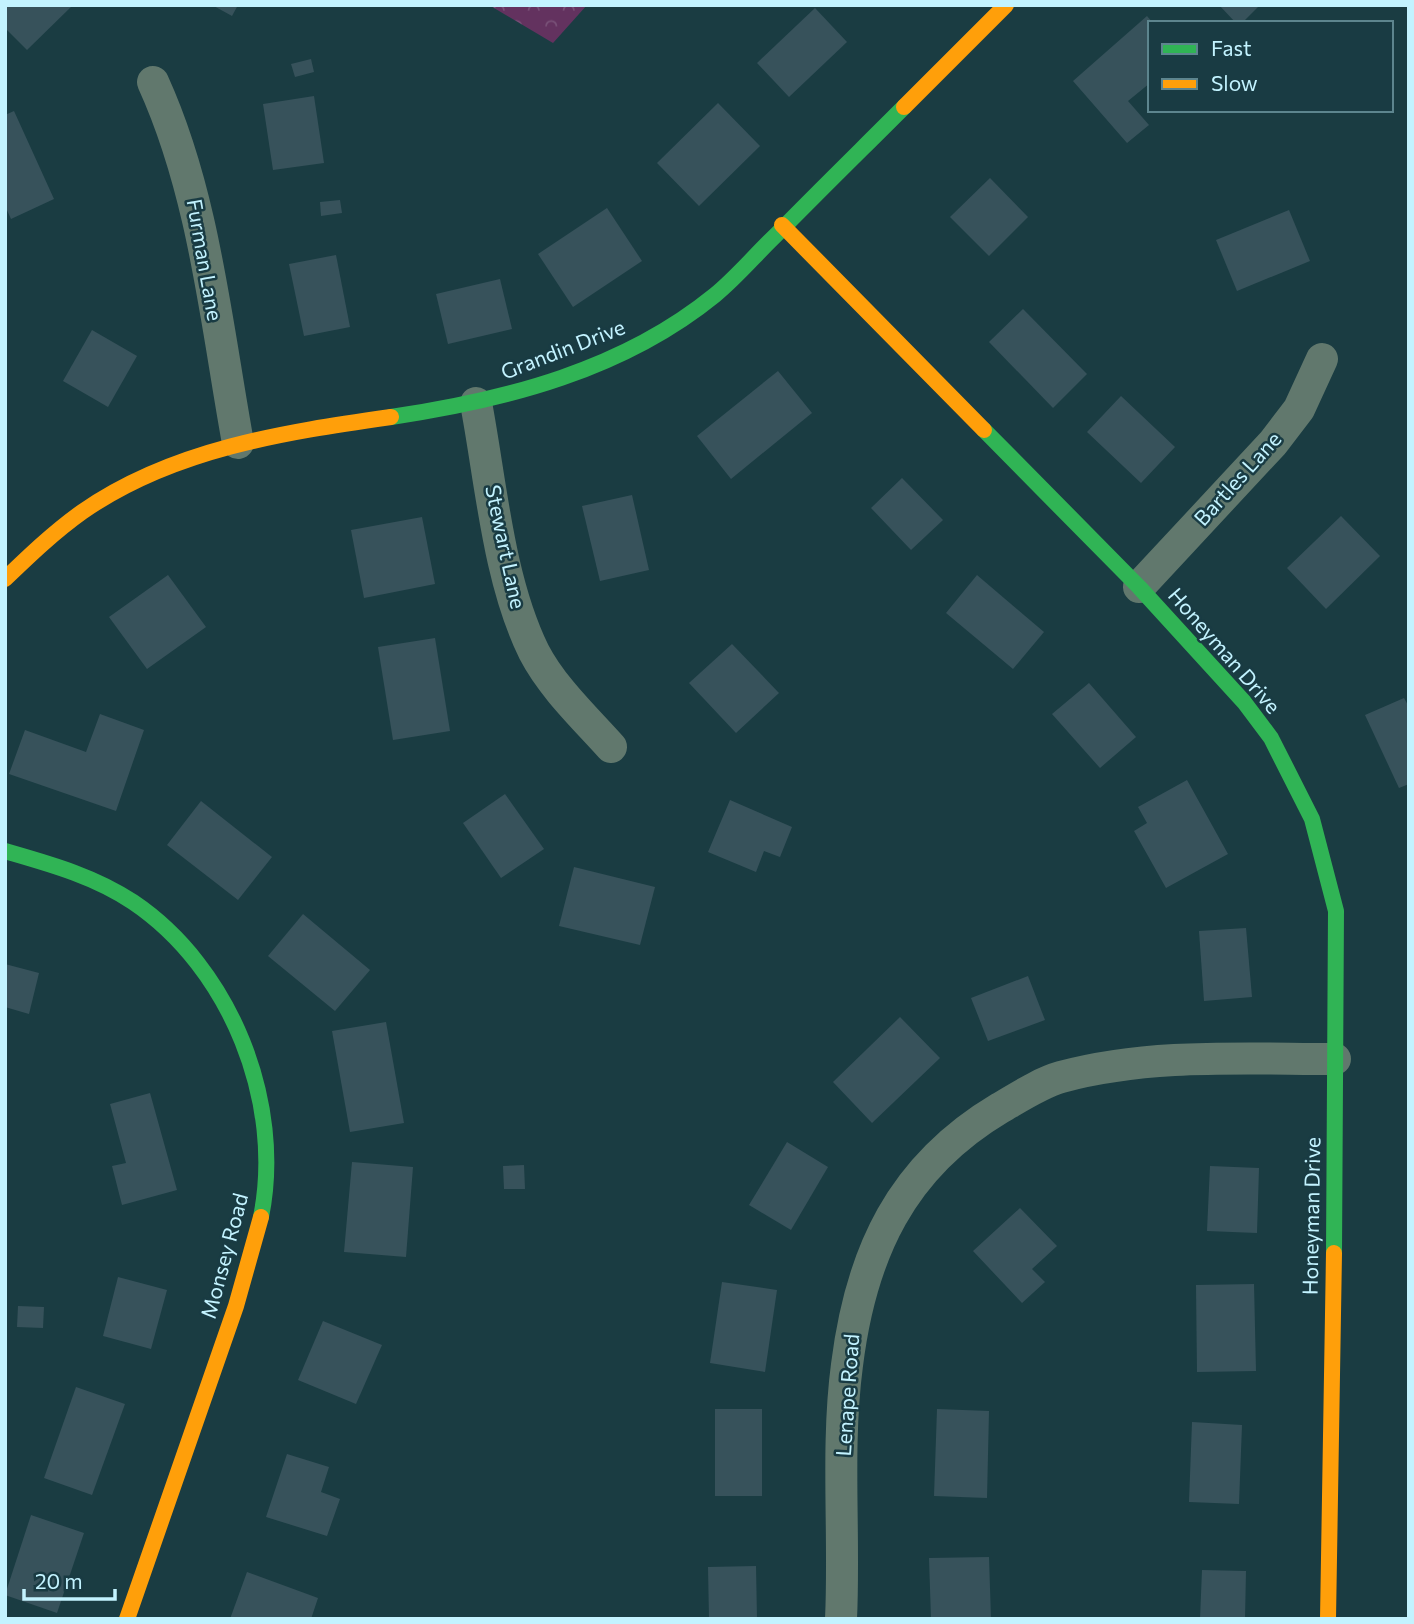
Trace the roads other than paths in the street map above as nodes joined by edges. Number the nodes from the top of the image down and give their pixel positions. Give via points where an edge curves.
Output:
1 (1006, 5) edge
2 (153, 82) dead end
3 (782, 225) junction
4 (1322, 359) dead end
5 (476, 402) junction
6 (238, 443) junction
7 (5, 579) edge
8 (1139, 587) junction
9 (611, 747) dead end
10 (5, 851) edge
11 (1335, 1059) junction
12 (128, 1619) edge
13 (841, 1619) edge
14 (1328, 1619) edge

1 - 3 street, Grandin Drive
2 - 6 street, Furman Lane via 190,182
3 - 5 street, Grandin Drive via 716,294 676,324 579,371
3 - 8 street, Honeyman Drive
4 - 8 street, Bartles Lane via 1299,409 1273,443
5 - 6 street, Grandin Drive
5 - 9 street, Stewart Lane via 520,621 535,654
6 - 7 street, Grandin Drive via 178,461 121,486 71,517
8 - 11 street, Honeyman Drive via 1251,711 1271,738 1312,819 1336,911
10 - 12 street, Monsey Road via 76,873 117,892 189,950 216,985 236,1026 262,1113 267,1158 263,1206 252,1252
11 - 13 street, Lenape Road via 1163,1059 1058,1078 974,1124 936,1155 907,1189 883,1229 854,1321 844,1407
11 - 14 street, Honeyman Drive

